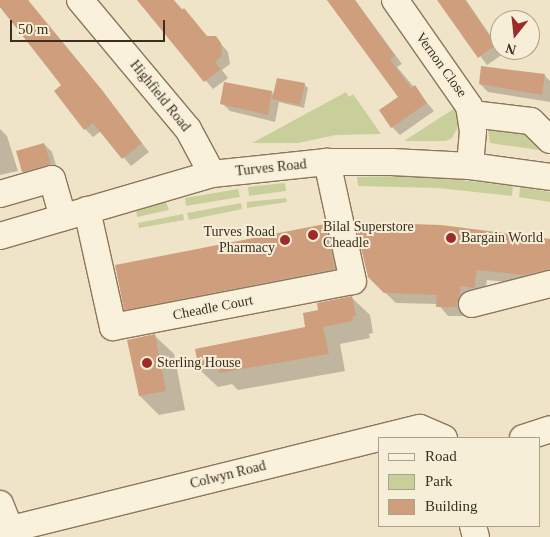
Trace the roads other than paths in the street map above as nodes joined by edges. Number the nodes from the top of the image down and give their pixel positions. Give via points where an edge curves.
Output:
1 (80, 0) edge
2 (395, 0) edge
3 (472, 114) junction
4 (550, 140) edge
5 (327, 162) junction
6 (470, 166) junction
7 (212, 174) junction
8 (550, 178) edge
9 (0, 194) edge
10 (75, 214) junction
11 (0, 236) edge
12 (550, 284) edge
13 (472, 304) dead end
14 (550, 429) edge
15 (385, 437) edge
16 (442, 437) edge
17 (527, 437) edge
18 (378, 439) edge
19 (0, 504) edge
20 (12, 533) edge

1 - 7 street, Highfield Road via 188,129
2 - 3 street, Vernon Close via 466,99
3 - 4 street via 532,122
3 - 6 street, Vernon Close
5 - 6 street, Turves Road
5 - 7 street, Turves Road
5 - 10 street, Cheadle Court via 353,281 113,327
6 - 8 street, Turves Road
7 - 10 street, Turves Road
9 - 10 street via 52,180
10 - 11 street, Turves Road
12 - 13 street
14 - 17 street
15 - 16 street, Colwyn Road via 420,428
18 - 20 street, Colwyn Road
19 - 20 street

